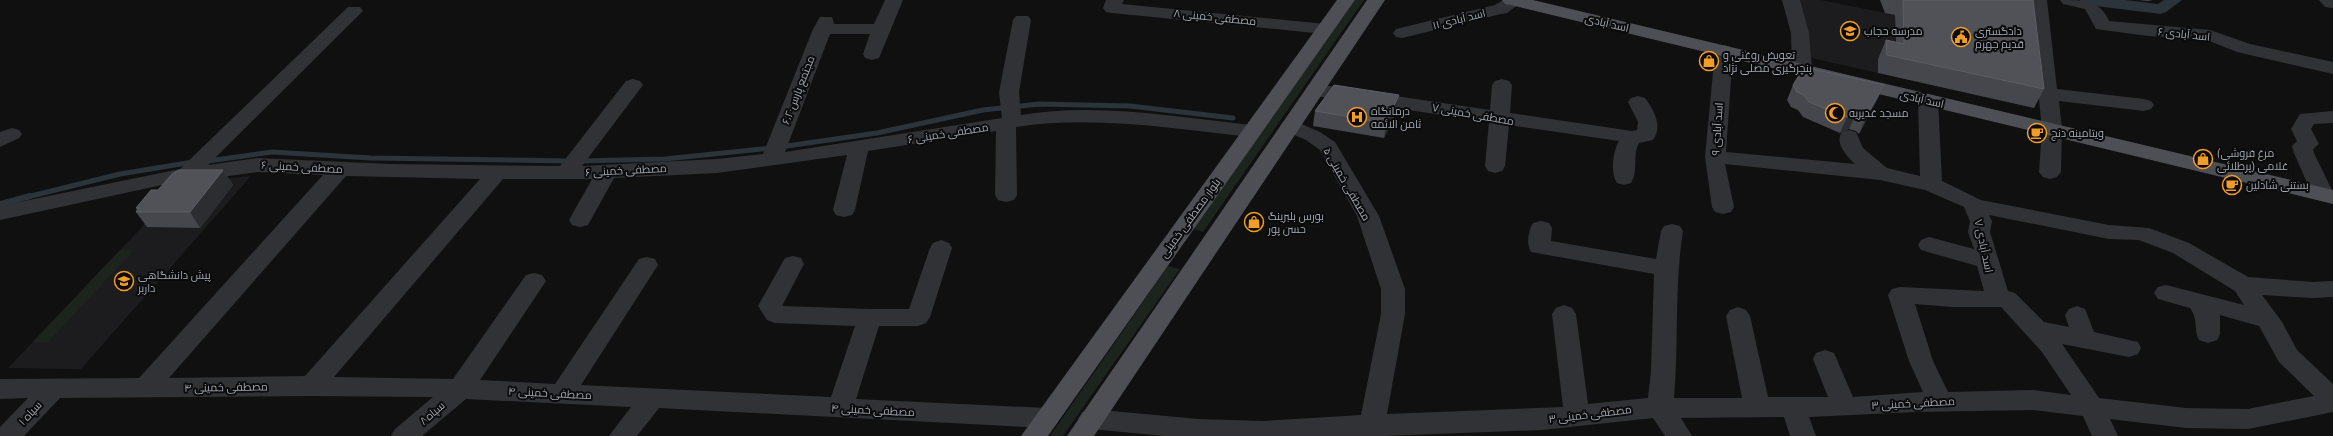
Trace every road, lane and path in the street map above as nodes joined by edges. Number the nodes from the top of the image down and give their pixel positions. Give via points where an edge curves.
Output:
1 (894, 0) edge
2 (1115, 0) edge
3 (1346, 0) edge
4 (1376, 0) edge
5 (1512, 0) edge
6 (1791, 0) edge
7 (2038, 0) edge
8 (2068, 0) edge
9 (354, 11) dead end
10 (1022, 20) dead end
11 (881, 29) junction
12 (1326, 29) junction
13 (1402, 33) dead end
14 (1724, 51) junction
15 (872, 54) dead end
16 (2333, 68) edge
17 (1802, 69) junction
18 (634, 85) dead end
19 (1502, 85) dead end
20 (1315, 90) junction
21 (2048, 94) junction
22 (1928, 100) junction
23 (1638, 102) dead end
24 (2144, 105) dead end
25 (2333, 117) edge
26 (1500, 118) junction
27 (1009, 123) junction
28 (1290, 126) junction
29 (2052, 129) junction
30 (1252, 131) junction
31 (1849, 136) dead end
32 (1632, 137) junction
33 (859, 147) junction
34 (1715, 156) junction
35 (771, 160) junction
36 (1495, 166) dead end
37 (341, 168) junction
38 (498, 171) junction
39 (607, 171) junction
40 (567, 172) junction
41 (2050, 172) dead end
42 (1880, 173) junction
43 (187, 174) junction
44 (1624, 178) dead end
45 (1930, 185) junction
46 (1006, 195) dead end
47 (2328, 195) edge
48 (1973, 205) junction
49 (1723, 207) dead end
50 (844, 210) dead end
51 (0, 213) edge
52 (580, 220) dead end
53 (1541, 228) dead end
54 (1672, 231) dead end
55 (1171, 245) junction
56 (1929, 245) dead end
57 (941, 248) dead end
58 (1202, 256) junction
59 (1988, 261) junction
60 (793, 264) dead end
61 (647, 265) dead end
62 (1666, 268) junction
63 (534, 281) dead end
64 (2243, 285) junction
65 (2333, 289) edge
66 (2166, 293) dead end
67 (1999, 299) junction
68 (2199, 302) junction
69 (1564, 314) dead end
70 (2076, 315) dead end
71 (1738, 316) dead end
72 (870, 318) junction
73 (2266, 319) junction
74 (2038, 330) junction
75 (2208, 334) dead end
76 (2084, 338) junction
77 (2129, 348) dead end
78 (1825, 359) dead end
79 (311, 386) junction
80 (145, 388) junction
81 (0, 389) edge
82 (460, 389) junction
83 (52, 390) junction
84 (562, 394) junction
85 (652, 399) junction
86 (1940, 401) junction
87 (2333, 401) edge
88 (2088, 405) junction
89 (1757, 407) junction
90 (1793, 407) junction
91 (1845, 407) junction
92 (840, 408) junction
93 (1660, 408) junction
94 (1578, 416) junction
95 (1040, 427) edge
96 (1086, 428) edge
97 (1372, 430) edge
98 (8, 436) edge
99 (404, 436) edge
100 (622, 436) edge
101 (1679, 436) edge
102 (1803, 436) edge
103 (2105, 436) edge

1 - 11 street
2 - 12 street, مصطفی خمینی ۸ via 1112,8
3 - 12 main road, بلوار مصطفی خمینی
4 - 20 main road
5 - 13 street, اسد آبادی ۱۱ via 1501,9
5 - 14 main road, اسد آبادی
6 - 17 street via 1800,33
7 - 21 street
8 - 16 street, اسد آبادی ۶ via 2089,3 2097,10 2102,25 2210,35 2244,48
9 - 43 street
10 - 27 street via 1009,92
11 - 15 street
11 - 35 street, ۶،مجتمع پارس۲۰ via 824,25
12 - 30 main road, بلوار مصطفی خمینی
14 - 17 main road, اسد آبادی
14 - 34 street, اسد آبادی ۹
17 - 22 main road, اسد آبادی
18 - 40 street
19 - 26 street
20 - 26 street, مصطفی خمینی ۷
20 - 28 main road
21 - 24 street
21 - 29 street
22 - 29 main road, اسد آبادی
22 - 45 street
23 - 32 street via 1648,122 1646,136
25 - 47 street via 2307,118 2302,129 2309,144 2302,146 2304,153
26 - 32 street, مصطفی خمینی ۷
26 - 36 street
27 - 30 street, مصطفی خمینی ۶ via 1050,116 1107,116
27 - 33 street, مصطفی خمینی ۶
27 - 46 street
28 - 58 main road
28 - 97 street, مصطفی خمینی ۵ via 1314,136 1328,146 1368,216 1393,289 1392,321
29 - 41 street
29 - 47 main road, اسد آبادی
30 - 55 main road, بلوار مصطفی خمینی
31 - 42 street via 1849,144 1855,153
32 - 44 street via 1625,149
33 - 35 street, مصطفی خمینی ۶
33 - 50 street
34 - 42 street, اسد آبادی ۷
34 - 49 street, اسد آبادی ۹
35 - 39 street, مصطفی خمینی ۶ via 717,166
37 - 38 street, مصطفی خمینی ۶
37 - 43 street, مصطفی خمینی ۶ via 257,164
37 - 80 street
38 - 40 street, مصطفی خمینی ۶
38 - 79 street
39 - 40 street, مصطفی خمینی ۶
39 - 52 street
42 - 45 street, اسد آبادی ۷
43 - 51 street, مصطفی خمینی ۶
45 - 48 street, اسد آبادی ۷ via 1972,202
48 - 59 street, اسد آبادی ۷ via 1981,221 1979,232
48 - 64 street via 2109,232 2141,233 2181,248
53 - 62 street via 1539,247
54 - 62 street
55 - 58 main road
55 - 95 main road, بلوار مصطفی خمینی
56 - 59 street
57 - 72 street via 918,317
58 - 96 main road
59 - 67 street, اسد آبادی ۷ via 1990,276
60 - 72 street via 770,306 775,314
61 - 84 street
62 - 93 street via 1664,371
63 - 82 street, سپاه۸
64 - 65 street
64 - 73 street
66 - 68 street
67 - 74 street via 2007,299
67 - 86 street via 1900,295 1921,362
68 - 73 street
68 - 75 street via 2208,316
69 - 94 street
70 - 76 street
71 - 89 street
72 - 92 street
73 - 87 street via 2288,356
74 - 76 street
74 - 88 street via 2074,376
76 - 77 street
78 - 91 street
79 - 80 street, مصطفی خمینی ۴
79 - 82 street, مصطفی خمینی ۴
80 - 83 street, مصطفی خمینی ۴
81 - 83 street, مصطفی خمینی ۴
82 - 84 street, مصطفی خمینی ۴
82 - 99 street, سپاه۸
83 - 98 street, سپاه۱۰
84 - 85 street, مصطفی خمینی ۴
85 - 92 street, مصطفی خمینی ۴
85 - 100 street
86 - 88 street, مصطفی خمینی ۳ via 2033,400
86 - 91 street, مصطفی خمینی ۳
87 - 88 street, مصطفی خمینی ۳ via 2248,419 2186,418
88 - 103 street
89 - 90 street, مصطفی خمینی ۳
89 - 93 street, مصطفی خمینی ۳
90 - 91 street, مصطفی خمینی ۳
90 - 102 street
92 - 95 street, مصطفی خمینی ۴
93 - 94 street, مصطفی خمینی ۳
93 - 101 street
94 - 97 street, مصطفی خمینی ۳
96 - 97 street, مصطفی خمینی ۳

